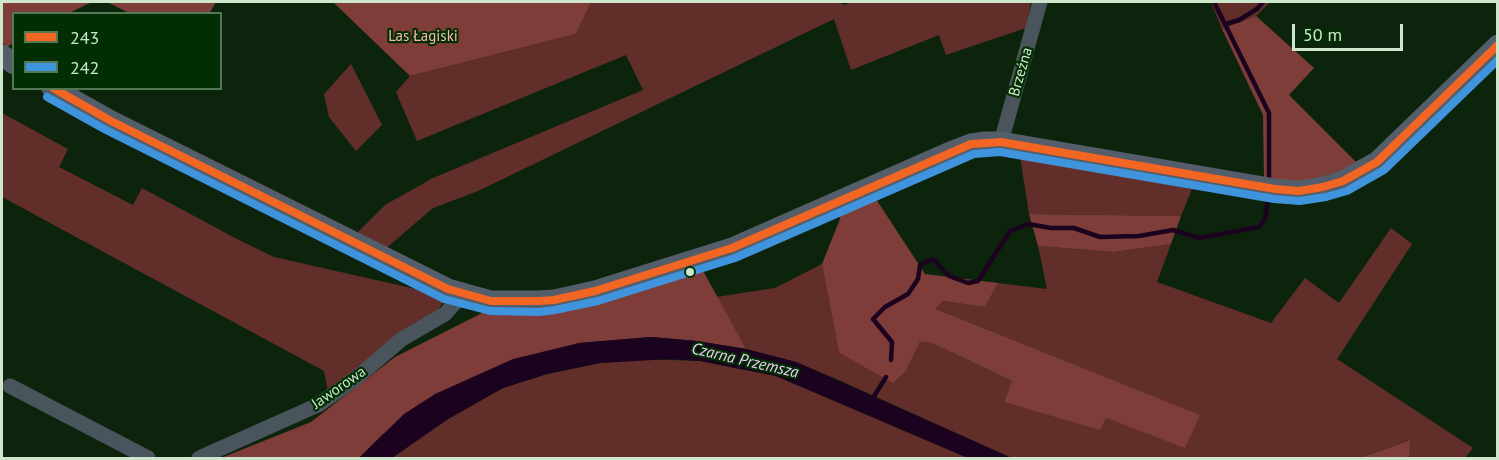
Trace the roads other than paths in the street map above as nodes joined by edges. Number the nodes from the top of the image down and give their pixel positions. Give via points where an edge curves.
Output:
1 (1040, 2) edge
2 (1497, 45) edge
3 (56, 90) edge
4 (1000, 142) junction
5 (463, 294) junction
6 (10, 386) dead end
7 (148, 459) edge
8 (199, 459) edge

1 - 4 street, Brzeźna
2 - 4 street via 1377,162 1343,181 1312,190 1275,189
3 - 5 street
4 - 5 street via 971,144 732,249 615,286 539,301 491,301
5 - 8 street, Jaworowa via 445,314 402,339 318,405
6 - 7 street

